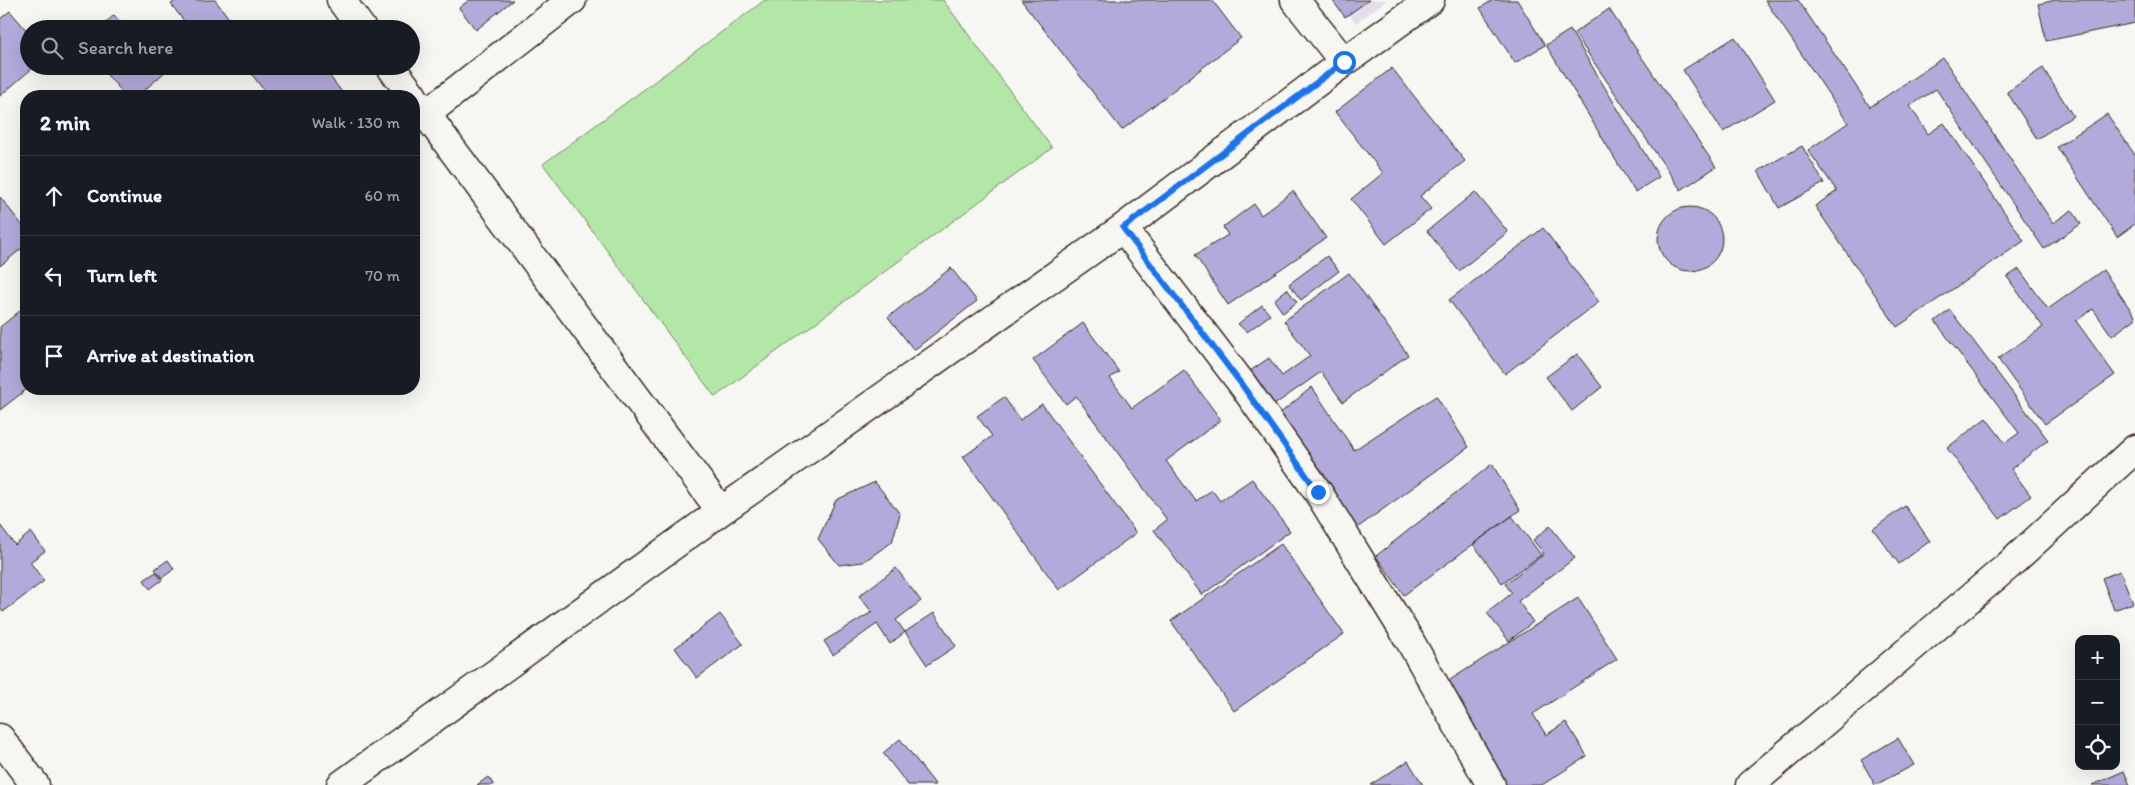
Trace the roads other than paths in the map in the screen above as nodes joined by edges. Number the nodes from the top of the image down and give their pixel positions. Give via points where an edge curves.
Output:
1 (341, 0) edge
2 (572, 0) edge
3 (1295, 0) edge
4 (1430, 0) edge
5 (355, 20) edge
6 (1344, 62) junction
7 (397, 75) edge
8 (408, 90) edge
9 (420, 101) edge
10 (420, 107) edge
11 (1123, 228) junction
12 (2135, 449) edge
13 (721, 510) junction
14 (4, 753) edge
15 (35, 785) edge
16 (341, 785) edge
17 (1491, 785) edge
18 (1750, 785) edge

1 - 5 street
2 - 9 street
3 - 6 street
4 - 6 street
6 - 11 street
7 - 8 street
10 - 13 street
11 - 13 street
11 - 17 street via 1318,492 1410,641
12 - 18 street via 2009,565
13 - 16 street
14 - 15 street

